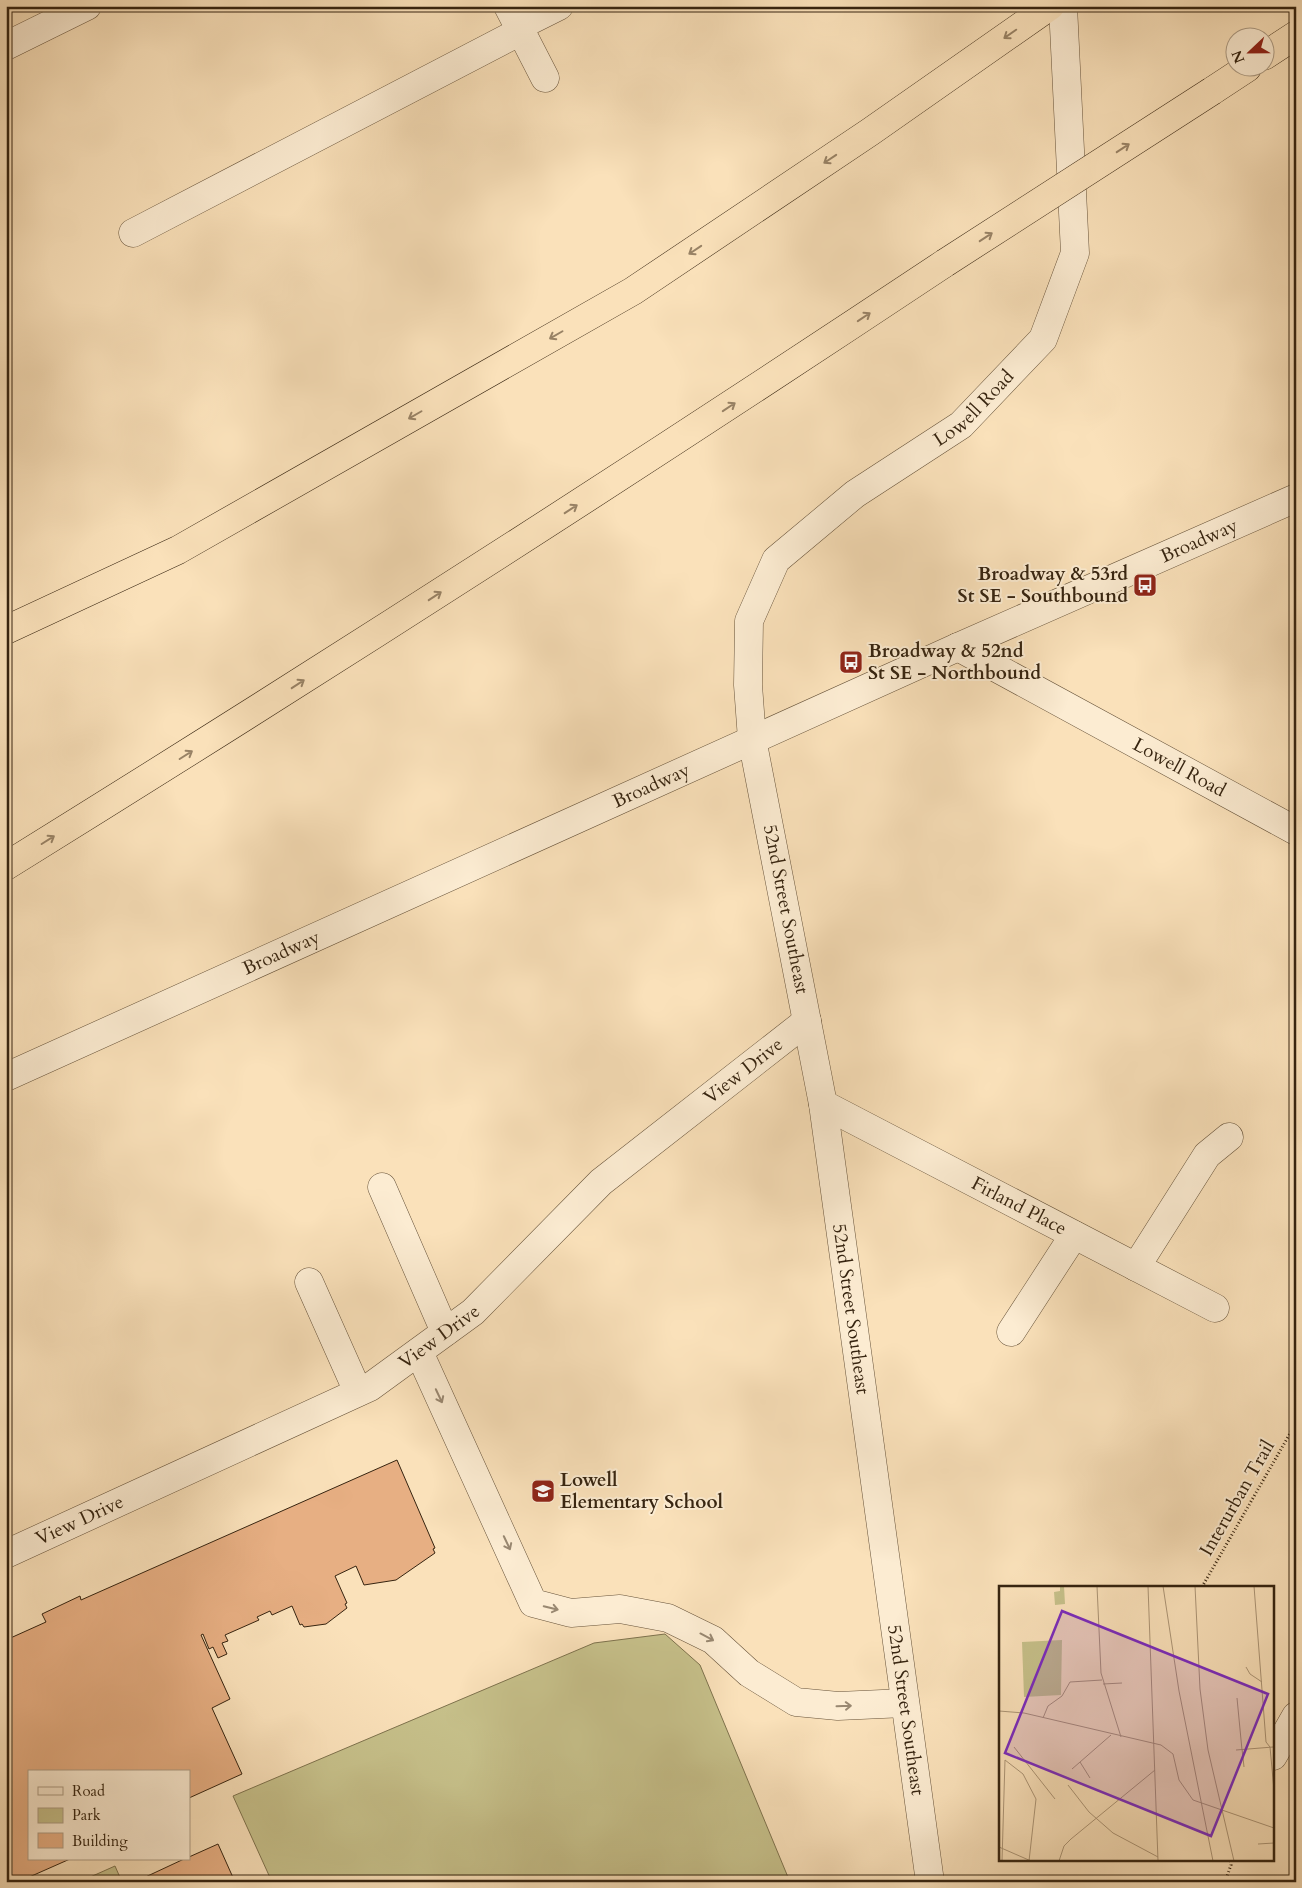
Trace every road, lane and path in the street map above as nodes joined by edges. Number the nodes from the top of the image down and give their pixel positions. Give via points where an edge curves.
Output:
1 (87, 6) edge
2 (559, 6) edge
3 (1050, 6) edge
4 (1063, 6) edge
5 (516, 21) edge
6 (1296, 36) edge
7 (6, 46) edge
8 (1274, 50) edge
9 (545, 78) dead end
10 (1232, 78) edge
11 (133, 233) dead end
12 (1296, 498) edge
13 (6, 630) edge
14 (958, 647) junction
15 (752, 739) junction
16 (1296, 831) edge
17 (6, 866) edge
18 (807, 1021) junction
19 (6, 1077) edge
20 (823, 1104) junction
21 (1229, 1137) dead end
22 (382, 1187) dead end
23 (1074, 1235) junction
24 (1136, 1267) junction
25 (308, 1282) dead end
26 (1215, 1308) dead end
27 (445, 1332) junction
28 (1011, 1332) dead end
29 (419, 1352) junction
30 (358, 1392) junction
31 (1296, 1423) edge
32 (6, 1554) edge
33 (1203, 1586) edge
34 (905, 1703) junction
35 (1296, 1716) edge
36 (1274, 1754) edge
37 (1230, 1860) edge
38 (930, 1882) edge
39 (1225, 1882) edge

1 - 7 street
2 - 5 street
3 -> 13 highway via 634,291 178,550
4 - 15 street, Lowell Road via 1076,253 1043,339 961,425 855,494 776,560 749,621 748,685
5 - 9 street
5 - 11 street
6 - 8 highway
17 -> 10 highway, bridge via 298,684 672,444
12 - 14 street, Broadway
14 - 15 street, Broadway
14 - 16 street, Lowell Road
15 - 18 street, 52nd Street Southeast
15 - 19 street, Broadway
18 - 20 street, 52nd Street Southeast
18 - 27 street, View Drive via 601,1182 473,1312
20 - 23 street, Firland Place
20 - 34 street, 52nd Street Southeast
21 - 24 street via 1207,1155
22 - 27 street
23 - 24 street, Firland Place
23 - 28 street
24 - 26 street, Firland Place
25 - 30 street
27 - 29 street, View Drive
29 - 30 street, View Drive
29 -> 34 street via 533,1603 571,1613 620,1609 668,1618 713,1640 749,1673 796,1702 838,1706
30 - 32 street, View Drive
31 - 33 path, Interurban Trail
34 - 38 street, 52nd Street Southeast
35 - 36 street
37 - 39 path

